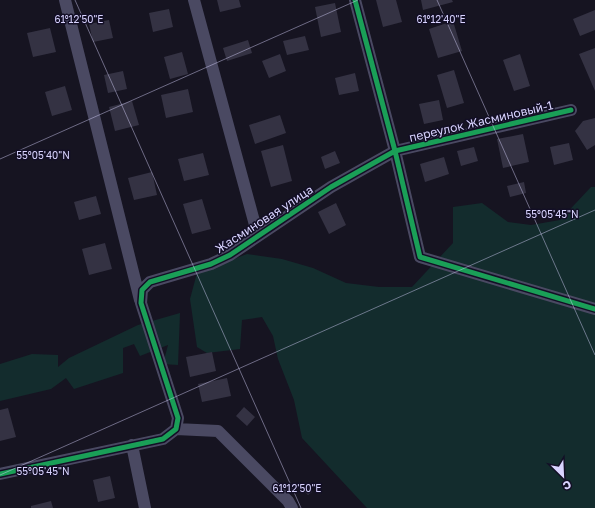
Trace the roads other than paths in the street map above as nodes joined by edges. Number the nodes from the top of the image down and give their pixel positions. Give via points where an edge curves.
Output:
1 (65, 0) edge
2 (194, 0) edge
3 (355, 0) edge
4 (571, 110) dead end
5 (395, 151) junction
6 (258, 236) junction
7 (141, 303) junction
8 (595, 309) edge
9 (176, 429) junction
10 (132, 445) junction
11 (0, 474) edge
12 (145, 508) edge
13 (292, 508) edge

1 - 7 street
2 - 6 street
3 - 5 street
4 - 5 street, переулок Жасминовый-1
5 - 6 street, Жасминовая улица via 331,187
5 - 8 street via 420,257
6 - 7 street, Жасминовая улица via 211,264 150,282 142,290
7 - 9 street via 178,418
9 - 10 street via 163,439
9 - 13 street via 218,431
10 - 11 street
10 - 12 street

